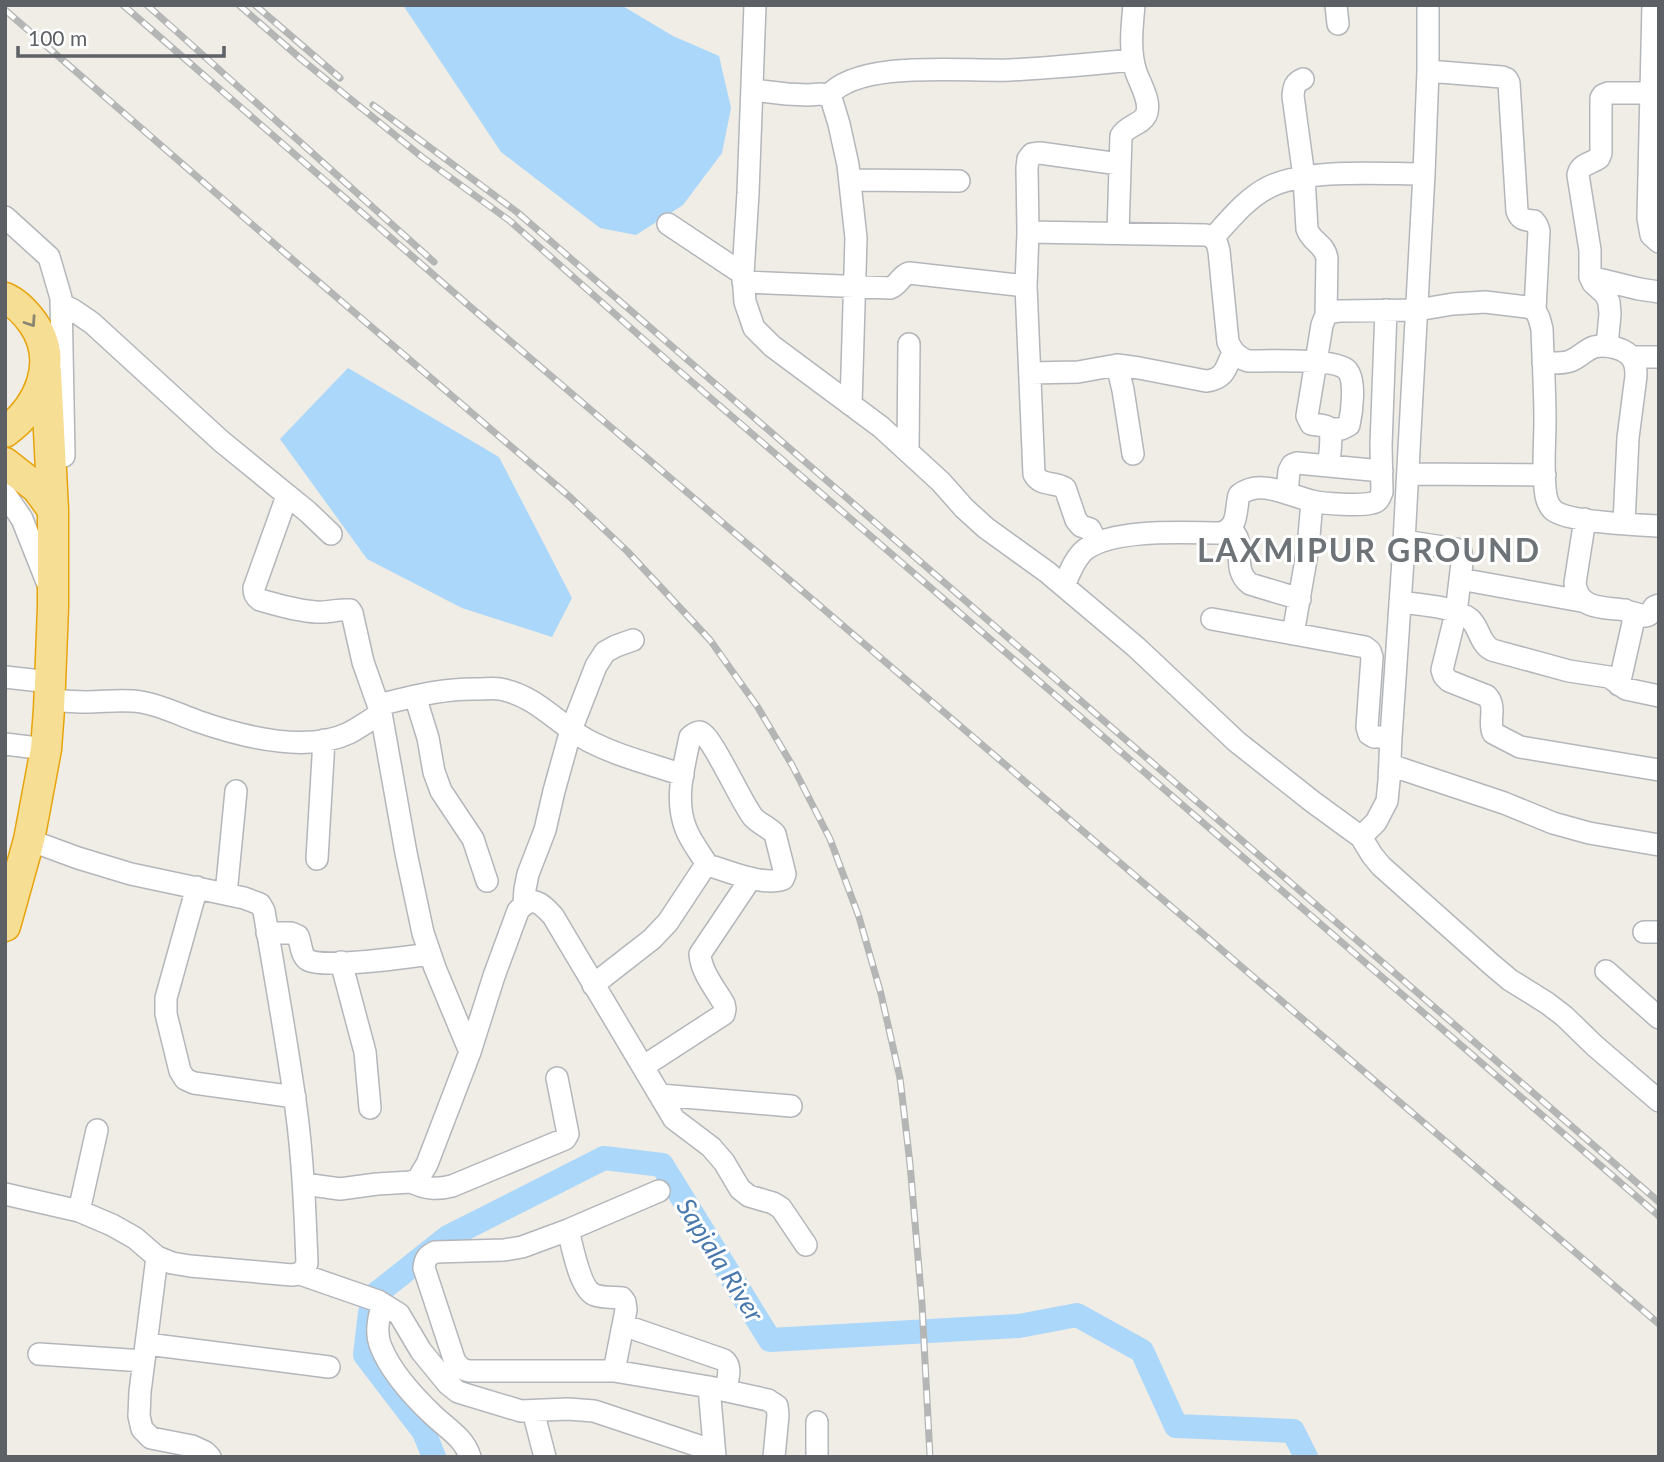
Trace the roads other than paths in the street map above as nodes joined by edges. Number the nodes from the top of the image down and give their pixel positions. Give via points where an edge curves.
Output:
1 (755, 5) edge
2 (1133, 5) edge
3 (1428, 5) edge
4 (1653, 5) edge
5 (1133, 60) junction
6 (1428, 71) junction
7 (1303, 79) dead end
8 (752, 90) junction
9 (1652, 93) junction
10 (828, 96) junction
11 (1119, 164) junction
12 (1424, 174) junction
13 (1304, 177) junction
14 (850, 180) junction
15 (959, 181) dead end
16 (5, 217) edge
17 (668, 224) dead end
18 (1028, 232) junction
19 (1118, 233) junction
20 (1213, 237) junction
21 (1659, 242) edge
22 (1590, 277) junction
23 (743, 278) junction
24 (854, 286) junction
25 (1027, 286) junction
26 (1659, 292) edge
27 (5, 298) edge
28 (61, 304) junction
29 (1399, 310) junction
30 (1535, 310) junction
31 (1326, 315) junction
32 (909, 344) dead end
33 (1607, 346) junction
34 (1233, 352) junction
35 (1632, 357) junction
36 (1659, 357) edge
37 (1316, 362) junction
38 (1543, 363) junction
39 (46, 364) junction
40 (1117, 365) junction
41 (1030, 373) junction
42 (851, 405) junction
43 (1330, 429) junction
44 (5, 432) edge
45 (908, 451) junction
46 (1133, 454) dead end
47 (5, 463) edge
48 (1329, 466) junction
49 (1381, 471) junction
50 (1408, 474) junction
51 (1545, 475) junction
52 (1287, 492) junction
53 (5, 494) edge
54 (287, 496) junction
55 (1312, 501) junction
56 (53, 510) junction
57 (1585, 519) junction
58 (1624, 523) junction
59 (1659, 526) edge
60 (1230, 530) junction
61 (331, 534) dead end
62 (1404, 541) junction
63 (1097, 543) junction
64 (1460, 579) junction
65 (1064, 586) junction
66 (1300, 599) junction
67 (1581, 601) junction
68 (53, 602) junction
69 (1400, 602) junction
70 (1659, 605) edge
71 (1456, 612) junction
72 (1630, 612) junction
73 (1212, 619) dead end
74 (1293, 634) junction
75 (633, 640) dead end
76 (5, 677) edge
77 (1619, 685) junction
78 (50, 691) junction
79 (415, 696) junction
80 (1659, 696) edge
81 (379, 709) junction
82 (571, 730) junction
83 (1391, 737) junction
84 (324, 740) junction
85 (5, 744) edge
86 (46, 749) junction
87 (1390, 765) junction
88 (1659, 771) edge
89 (683, 775) junction
90 (236, 791) dead end
91 (1361, 837) junction
92 (1659, 845) edge
93 (19, 852) edge
94 (317, 859) dead end
95 (709, 866) junction
96 (751, 878) junction
97 (487, 881) dead end
98 (197, 887) junction
99 (226, 894) junction
100 (524, 903) junction
101 (5, 926) edge
102 (267, 933) junction
103 (430, 954) junction
104 (341, 962) junction
105 (1606, 971) dead end
106 (593, 985) junction
107 (1659, 1018) edge
108 (470, 1052) junction
109 (644, 1066) junction
110 (557, 1077) dead end
111 (660, 1095) junction
112 (295, 1097) junction
113 (1659, 1101) edge
114 (791, 1106) dead end
115 (370, 1108) dead end
116 (97, 1130) dead end
117 (411, 1182) junction
118 (304, 1184) junction
119 (659, 1191) dead end
120 (5, 1194) edge
121 (79, 1211) junction
122 (568, 1230) junction
123 (806, 1245) dead end
124 (157, 1258) junction
125 (300, 1274) junction
126 (377, 1301) junction
127 (623, 1325) junction
128 (146, 1353) junction
129 (39, 1354) dead end
130 (329, 1367) dead end
131 (614, 1371) junction
132 (717, 1389) junction
133 (533, 1412) junction
134 (817, 1422) dead end
135 (714, 1454) edge
136 (210, 1457) edge
137 (470, 1457) edge
138 (545, 1457) edge
139 (774, 1457) edge
140 (817, 1457) edge

1 - 8 street
2 - 5 street
3 - 6 street
4 - 9 street
5 - 10 street via 887,73 860,77
5 - 11 street via 1147,109 1141,122 1121,136
6 - 12 street
6 - 30 street via 1502,77 1509,83 1517,211 1524,220 1534,221 1539,231
7 - 13 street via 1294,86 1293,96
8 - 10 street
8 - 23 street
9 - 21 street via 1649,227
9 - 22 street via 1608,93 1601,98 1601,153 1579,169 1578,175
10 - 14 street via 839,124
11 - 18 street via 1032,154 1027,167
11 - 19 street
12 - 13 street
12 - 29 street
13 - 20 street via 1268,187
13 - 31 street via 1307,229 1327,258
14 - 15 street
14 - 24 street via 856,238
16 - 28 street via 49,257
17 - 23 street
18 - 19 street
18 - 25 street
19 - 20 street
20 - 34 street via 1219,251 1228,342
22 - 26 street
22 - 33 street via 1609,302
23 - 24 street
23 - 42 street via 754,328
24 - 25 street via 890,288 909,274
24 - 42 street
25 - 41 street
27 -> 39 highway via 37,329
28 - 54 street via 92,324
28 - 68 street via 67,570
29 - 30 street via 1485,302
29 - 31 street
29 - 49 street
29 - 50 street
30 - 38 street via 1542,329
31 - 37 street
32 - 45 street
33 - 35 street
33 - 38 street via 1595,346 1566,362
34 - 37 street via 1248,361
34 - 40 street via 1215,380
35 - 36 street
35 - 58 street via 1636,376
37 - 43 street via 1307,416 1311,424
37 - 43 street via 1337,364 1352,379 1349,425
38 - 51 street
39 - 44 highway via 37,397 18,423
39 - 56 highway
40 - 41 street
40 - 46 street
41 - 63 street via 1034,474 1043,483 1065,488 1076,520 1090,529
42 - 45 street
43 - 48 street
45 - 65 street via 986,528
47 - 56 highway via 37,488
48 - 49 street
48 - 52 street via 1292,465
49 - 55 street via 1382,492 1373,503
50 - 51 street
50 - 62 street
51 - 57 street via 1546,498 1552,509
52 - 55 street
52 - 60 street via 1246,490 1239,495
53 - 68 street via 22,519
54 - 61 street
54 - 81 street via 254,588 256,597 314,612 350,610
55 - 66 street
56 - 68 highway
57 - 58 street
57 - 67 street via 1575,583
58 - 59 street
60 - 63 street via 1121,536
60 - 66 street via 1238,536 1243,579
62 - 64 street via 1461,552
62 - 69 street
63 - 65 street via 1084,550
64 - 67 street
64 - 71 street
65 - 91 street via 1237,742
66 - 74 street
67 - 72 street
68 - 78 highway
69 - 71 street
69 - 83 street
70 - 72 street via 1645,616
71 - 77 street via 1469,619 1488,648 1609,677
71 - 88 street via 1442,670 1448,681 1490,699 1496,736 1520,747
72 - 77 street via 1633,623
73 - 74 street
74 - 83 street via 1370,651 1367,727 1374,737
75 - 82 street via 605,652
76 - 78 street
77 - 80 street
78 - 84 street via 86,702 142,702 247,736
78 - 86 highway
79 - 81 street
79 - 82 street via 463,688 500,689 529,699
79 - 97 street via 441,791 473,839
81 - 84 street via 347,734
81 - 103 street via 414,895
82 - 89 street via 606,749
82 - 100 street via 545,830 528,874
83 - 87 street
84 - 94 street
85 - 86 street
86 - 93 highway
87 - 91 street via 1387,801
87 - 92 street via 1589,833
89 - 95 street via 681,814
89 - 96 street via 690,737 700,732 714,747 753,817 778,840 785,867 783,879
90 - 99 street
91 - 113 street via 1381,866 1455,934 1510,980 1564,1016
93 - 98 street via 78,858
93 - 101 highway
95 - 96 street
95 - 106 street via 652,939
96 - 109 street via 699,954 724,1004 724,1014
98 - 99 street
98 - 112 street via 166,998 180,1071 194,1083
99 - 102 street via 260,904
100 - 106 street via 542,903 553,916
100 - 108 street
102 - 104 street via 298,936 311,962
102 - 112 street
103 - 104 street
103 - 108 street
104 - 115 street via 365,1052
105 - 107 street
106 - 109 street
108 - 117 street via 427,1164
109 - 111 street
110 - 117 street via 568,1134 565,1139 452,1186 437,1190
111 - 114 street
111 - 123 street via 674,1119 724,1162 740,1189 781,1208
112 - 118 street
116 - 121 street
117 - 118 street via 340,1189
118 - 125 street via 307,1263
119 - 122 street
120 - 121 street
121 - 124 street via 135,1238
122 - 127 street via 583,1284 597,1296 622,1298
122 - 131 street via 504,1250 435,1252 425,1260 424,1268 455,1362 462,1369
124 - 125 street via 190,1266
124 - 128 street
125 - 126 street
126 - 133 street via 399,1314 421,1351 458,1392
126 - 137 street via 380,1346 416,1398 456,1434
127 - 131 street
127 - 132 street via 724,1360 729,1369
128 - 129 street
128 - 130 street
128 - 136 street via 139,1416 142,1429 151,1438 192,1446
131 - 132 street
132 - 135 street
132 - 139 street via 777,1406
133 - 135 street via 594,1411
133 - 138 street
134 - 140 street

